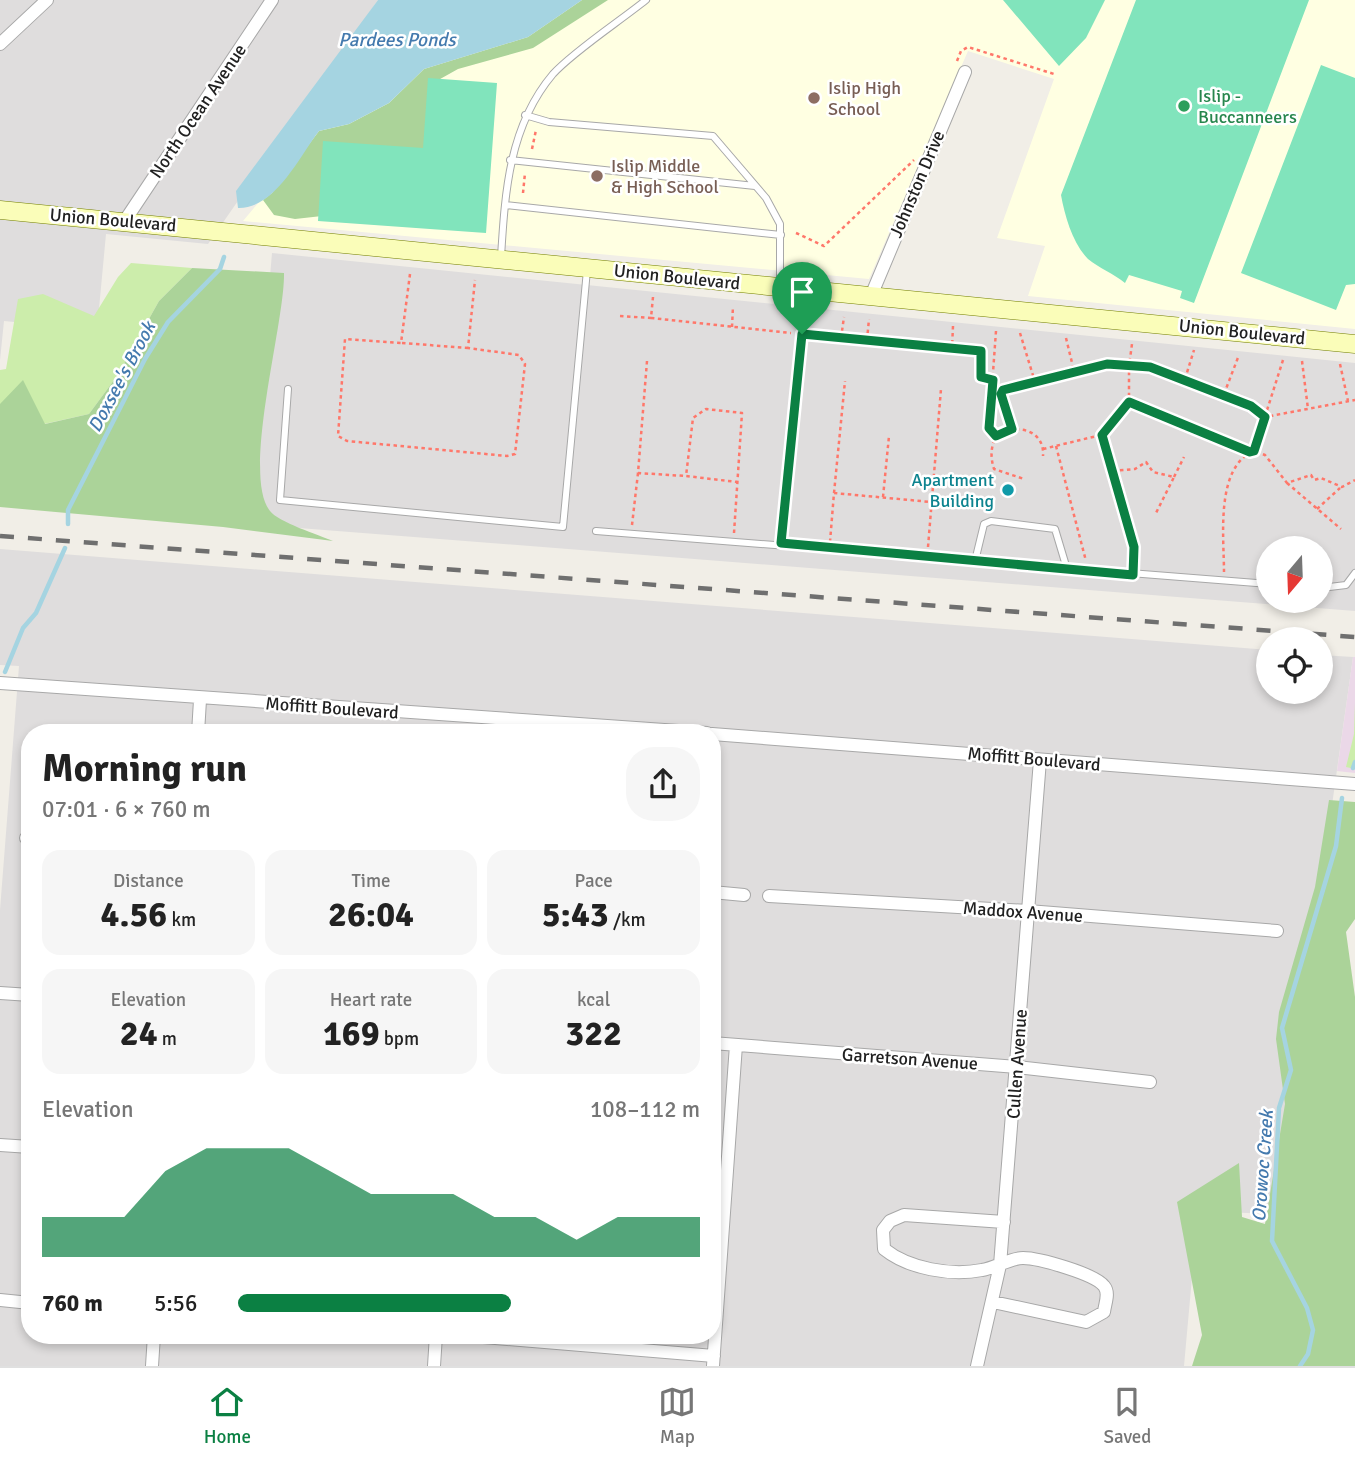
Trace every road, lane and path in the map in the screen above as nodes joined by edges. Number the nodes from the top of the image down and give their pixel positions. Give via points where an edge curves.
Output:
1 (47, 0) edge
2 (272, 0) edge
3 (646, 0) edge
4 (0, 44) edge
5 (965, 72) dead end
6 (525, 115) junction
7 (536, 130) dead end
8 (532, 149) dead end
9 (510, 160) junction
10 (525, 173) dead end
11 (755, 186) junction
12 (523, 193) dead end
13 (505, 205) junction
14 (0, 210) edge
15 (124, 222) junction
16 (781, 235) junction
17 (500, 259) junction
18 (587, 268) junction
19 (410, 274) dead end
20 (475, 280) dead end
21 (780, 287) junction
22 (806, 290) junction
23 (871, 296) junction
24 (653, 298) dead end
25 (733, 306) dead end
26 (620, 316) dead end
27 (844, 317) dead end
28 (651, 318) junction
29 (869, 319) dead end
30 (953, 326) dead end
31 (732, 327) junction
32 (996, 331) dead end
33 (1020, 333) dead end
34 (802, 334) junction
35 (841, 338) junction
36 (1066, 338) dead end
37 (867, 340) junction
38 (401, 343) junction
39 (1132, 344) dead end
40 (1355, 344) edge
41 (468, 348) junction
42 (952, 348) junction
43 (1194, 350) dead end
44 (1239, 355) dead end
45 (1283, 360) dead end
46 (647, 361) dead end
47 (1302, 361) dead end
48 (1339, 364) dead end
49 (1129, 366) junction
50 (1073, 371) junction
51 (1185, 379) junction
52 (993, 380) junction
53 (845, 381) dead end
54 (1035, 382) junction
55 (942, 388) dead end
56 (288, 389) dead end
57 (1223, 395) junction
58 (1355, 400) edge
59 (1348, 401) junction
60 (1129, 402) junction
61 (1308, 409) junction
62 (1265, 417) junction
63 (1012, 429) junction
64 (1102, 435) junction
65 (888, 436) dead end
66 (996, 436) junction
67 (1056, 446) junction
68 (1043, 449) junction
69 (1252, 451) junction
70 (1043, 456) dead end
71 (1184, 457) dead end
72 (1113, 471) junction
73 (638, 472) junction
74 (686, 476) junction
75 (1174, 477) junction
76 (1024, 479) dead end
77 (1355, 480) edge
78 (737, 482) junction
79 (1287, 484) junction
80 (1342, 487) junction
81 (834, 493) junction
82 (883, 497) junction
83 (932, 502) junction
84 (1317, 509) junction
85 (1156, 513) dead end
86 (1341, 529) dead end
87 (596, 531) dead end
88 (631, 534) junction
89 (734, 540) junction
90 (781, 543) junction
91 (830, 548) junction
92 (927, 557) junction
93 (975, 561) junction
94 (1067, 569) junction
95 (1089, 571) junction
96 (1355, 573) edge
97 (1133, 575) junction
98 (1224, 580) junction
99 (1256, 582) edge
100 (1334, 586) edge
101 (0, 683) edge
102 (200, 699) junction
103 (199, 724) edge
104 (573, 724) edge
105 (721, 735) edge
106 (1040, 760) junction
107 (1355, 784) edge
108 (721, 893) edge
109 (744, 895) dead end
110 (769, 896) dead end
111 (1028, 911) junction
112 (1277, 931) dead end
113 (0, 993) edge
114 (21, 994) edge
115 (721, 1044) edge
116 (736, 1045) junction
117 (1017, 1067) junction
118 (1150, 1082) dead end
119 (0, 1145) edge
120 (21, 1146) edge
121 (721, 1184) edge
122 (1004, 1223) junction
123 (1000, 1265) junction
124 (0, 1300) edge
125 (21, 1302) edge
126 (993, 1302) junction
127 (153, 1344) edge
128 (435, 1344) edge
129 (547, 1344) edge
130 (714, 1361) edge
131 (152, 1366) edge
132 (434, 1366) edge
133 (977, 1366) edge

1 - 4 street
2 - 15 street, North Ocean Avenue
3 - 6 lane via 554,73
5 - 23 street, Johnston Drive
6 - 9 lane
6 - 11 lane via 549,122 713,136
7 - 8 path
9 - 11 lane
9 - 13 lane
10 - 12 path
11 - 16 lane via 780,224
13 - 16 lane
13 - 17 lane
14 - 15 main road, Union Boulevard
15 - 17 main road, Union Boulevard
16 - 21 lane
17 - 18 main road, Union Boulevard
18 - 21 main road, Union Boulevard
18 - 56 lane via 563,527 280,500
19 - 38 path
20 - 41 path
21 - 22 main road, Union Boulevard
22 - 23 main road, Union Boulevard
22 - 34 lane
23 - 40 main road, Union Boulevard
24 - 28 path
25 - 31 path
26 - 28 path
27 - 35 path
28 - 31 path
29 - 37 path
30 - 42 path
31 - 34 path
32 - 52 path
33 - 54 path
34 - 35 path
34 - 90 lane
35 - 37 path
36 - 50 path
37 - 42 path
38 - 41 path
38 - 41 path via 345,339 338,436 347,441 515,454 525,364 519,355
39 - 49 path
42 - 52 path via 981,351 981,377
43 - 51 path
44 - 57 path
45 - 62 path
46 - 73 path
47 - 61 path
48 - 59 path
49 - 50 path via 1107,364
49 - 51 path via 1158,369
49 - 60 path
50 - 54 path
51 - 57 path
52 - 66 path via 989,428
53 - 81 path
54 - 63 path via 1001,394
55 - 83 path
57 - 62 path
58 - 59 path
59 - 61 path
60 - 64 path
60 - 69 path
61 - 62 path
62 - 69 path
63 - 66 path
63 - 68 path via 1031,432
64 - 67 path
64 - 72 path
65 - 82 path
66 - 76 path via 991,446 994,469
67 - 68 path
67 - 95 path
68 - 70 path
69 - 79 path via 1265,455
69 - 98 path via 1245,454 1225,489
71 - 75 path
72 - 75 path via 1135,469 1146,462 1153,472
72 - 97 path via 1134,547
73 - 74 path
73 - 88 path
74 - 78 path
74 - 78 path via 693,418 706,409 742,413
75 - 85 path
77 - 80 path
78 - 89 path
79 - 80 path via 1311,475 1314,480 1321,478
79 - 84 path
80 - 84 path
81 - 82 path
81 - 91 path
82 - 83 path
83 - 92 path
84 - 86 path
87 - 88 lane
88 - 89 lane
89 - 90 lane
90 - 91 lane
91 - 92 lane
92 - 93 lane
93 - 94 lane
93 - 94 lane via 984,524 991,521 1055,529
94 - 95 lane
95 - 97 lane
96 - 100 lane via 1346,585
97 - 98 lane
98 - 99 lane
101 - 102 street, Moffitt Boulevard
102 - 103 street
102 - 104 street, Moffitt Boulevard
105 - 106 street, Moffitt Boulevard
106 - 107 street, Moffitt Boulevard
106 - 111 street, Cullen Avenue
108 - 109 street
110 - 111 street, Maddox Avenue
111 - 112 street, Maddox Avenue
111 - 117 street, Cullen Avenue
113 - 114 street
115 - 116 street, Garretson Avenue
116 - 117 street, Garretson Avenue
116 - 121 street
117 - 118 street, Garretson Avenue
117 - 122 street, Cullen Avenue
119 - 120 street
122 - 123 street, Cullen Avenue
122 - 123 street via 904,1215 883,1230 884,1249 894,1257 932,1269 958,1272
123 - 126 street, Cullen Avenue
123 - 126 street via 1023,1258 1094,1277 1107,1294 1104,1312 1086,1322
124 - 125 street
126 - 133 street, Cullen Avenue
127 - 131 street
128 - 132 street
129 - 130 street

